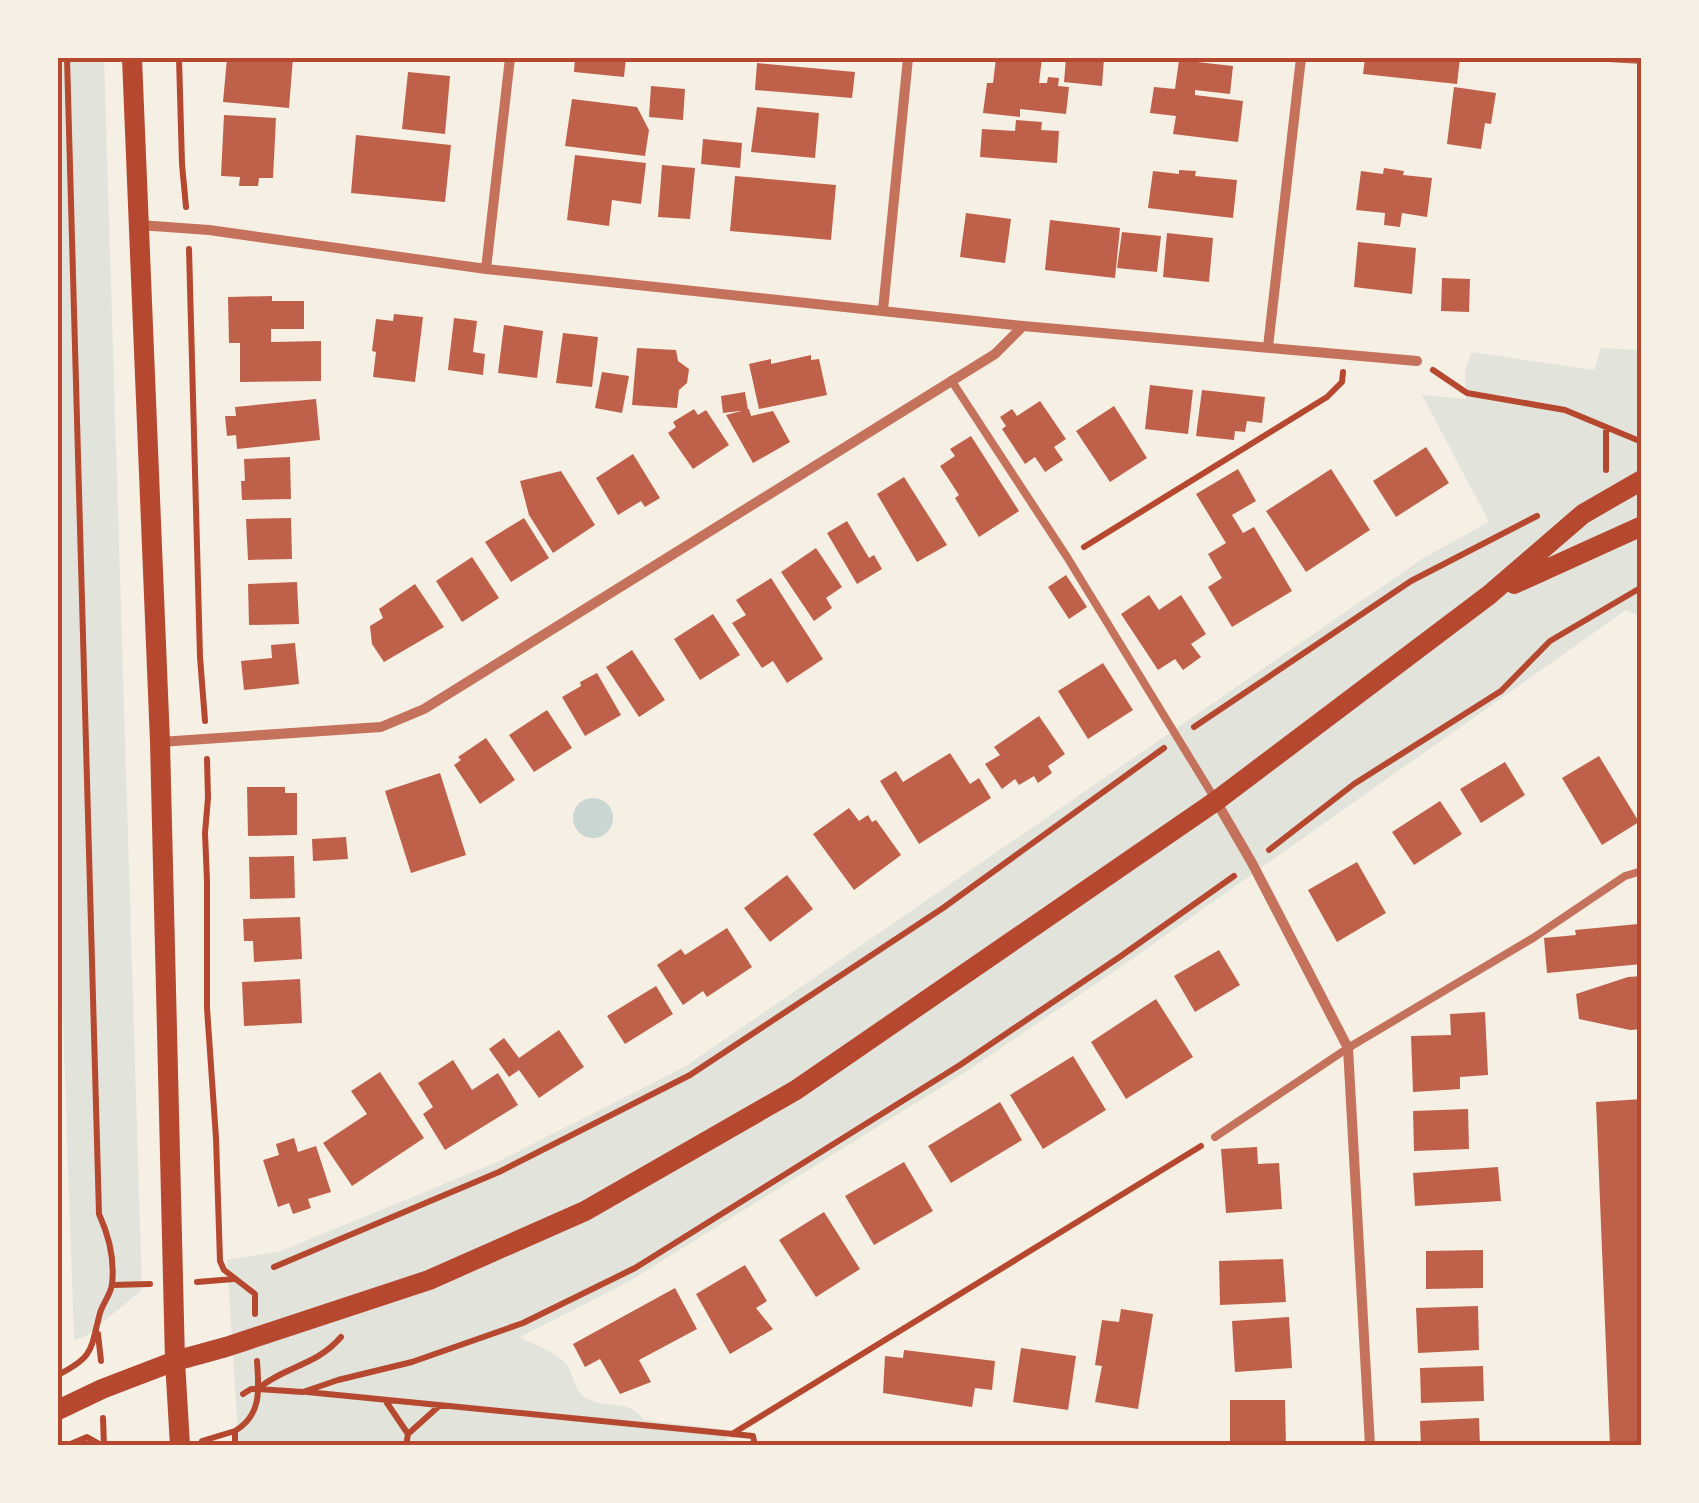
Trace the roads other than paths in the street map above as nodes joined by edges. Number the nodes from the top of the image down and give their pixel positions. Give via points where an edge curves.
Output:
1 (132, 58) edge
2 (510, 58) edge
3 (908, 58) edge
4 (1301, 58) edge
5 (138, 225) junction
6 (486, 269) junction
7 (883, 310) junction
8 (1023, 326) junction
9 (1268, 346) junction
10 (1416, 361) road end
11 (951, 380) junction
12 (1642, 480) edge
13 (1642, 526) edge
14 (1489, 596) junction
15 (160, 742) junction
16 (1216, 800) junction
17 (1642, 871) edge
18 (1348, 1048) junction
19 (1215, 1138) road end
20 (175, 1361) junction
21 (58, 1410) edge
22 (183, 1446) edge
23 (1370, 1446) edge

1 - 5 main road
2 - 6 street
3 - 7 street
4 - 9 street
5 - 6 street
5 - 15 main road
6 - 7 street
7 - 8 street
8 - 9 street
8 - 11 street via 995,354
9 - 10 street
11 - 15 street via 401,720 381,727
11 - 16 lane
12 - 14 main road via 1583,514
13 - 14 main road
14 - 16 main road
15 - 20 main road
16 - 18 street
16 - 20 main road via 796,1090 585,1211 429,1280
17 - 18 lane
18 - 19 lane
18 - 23 street
20 - 21 main road
20 - 22 main road

